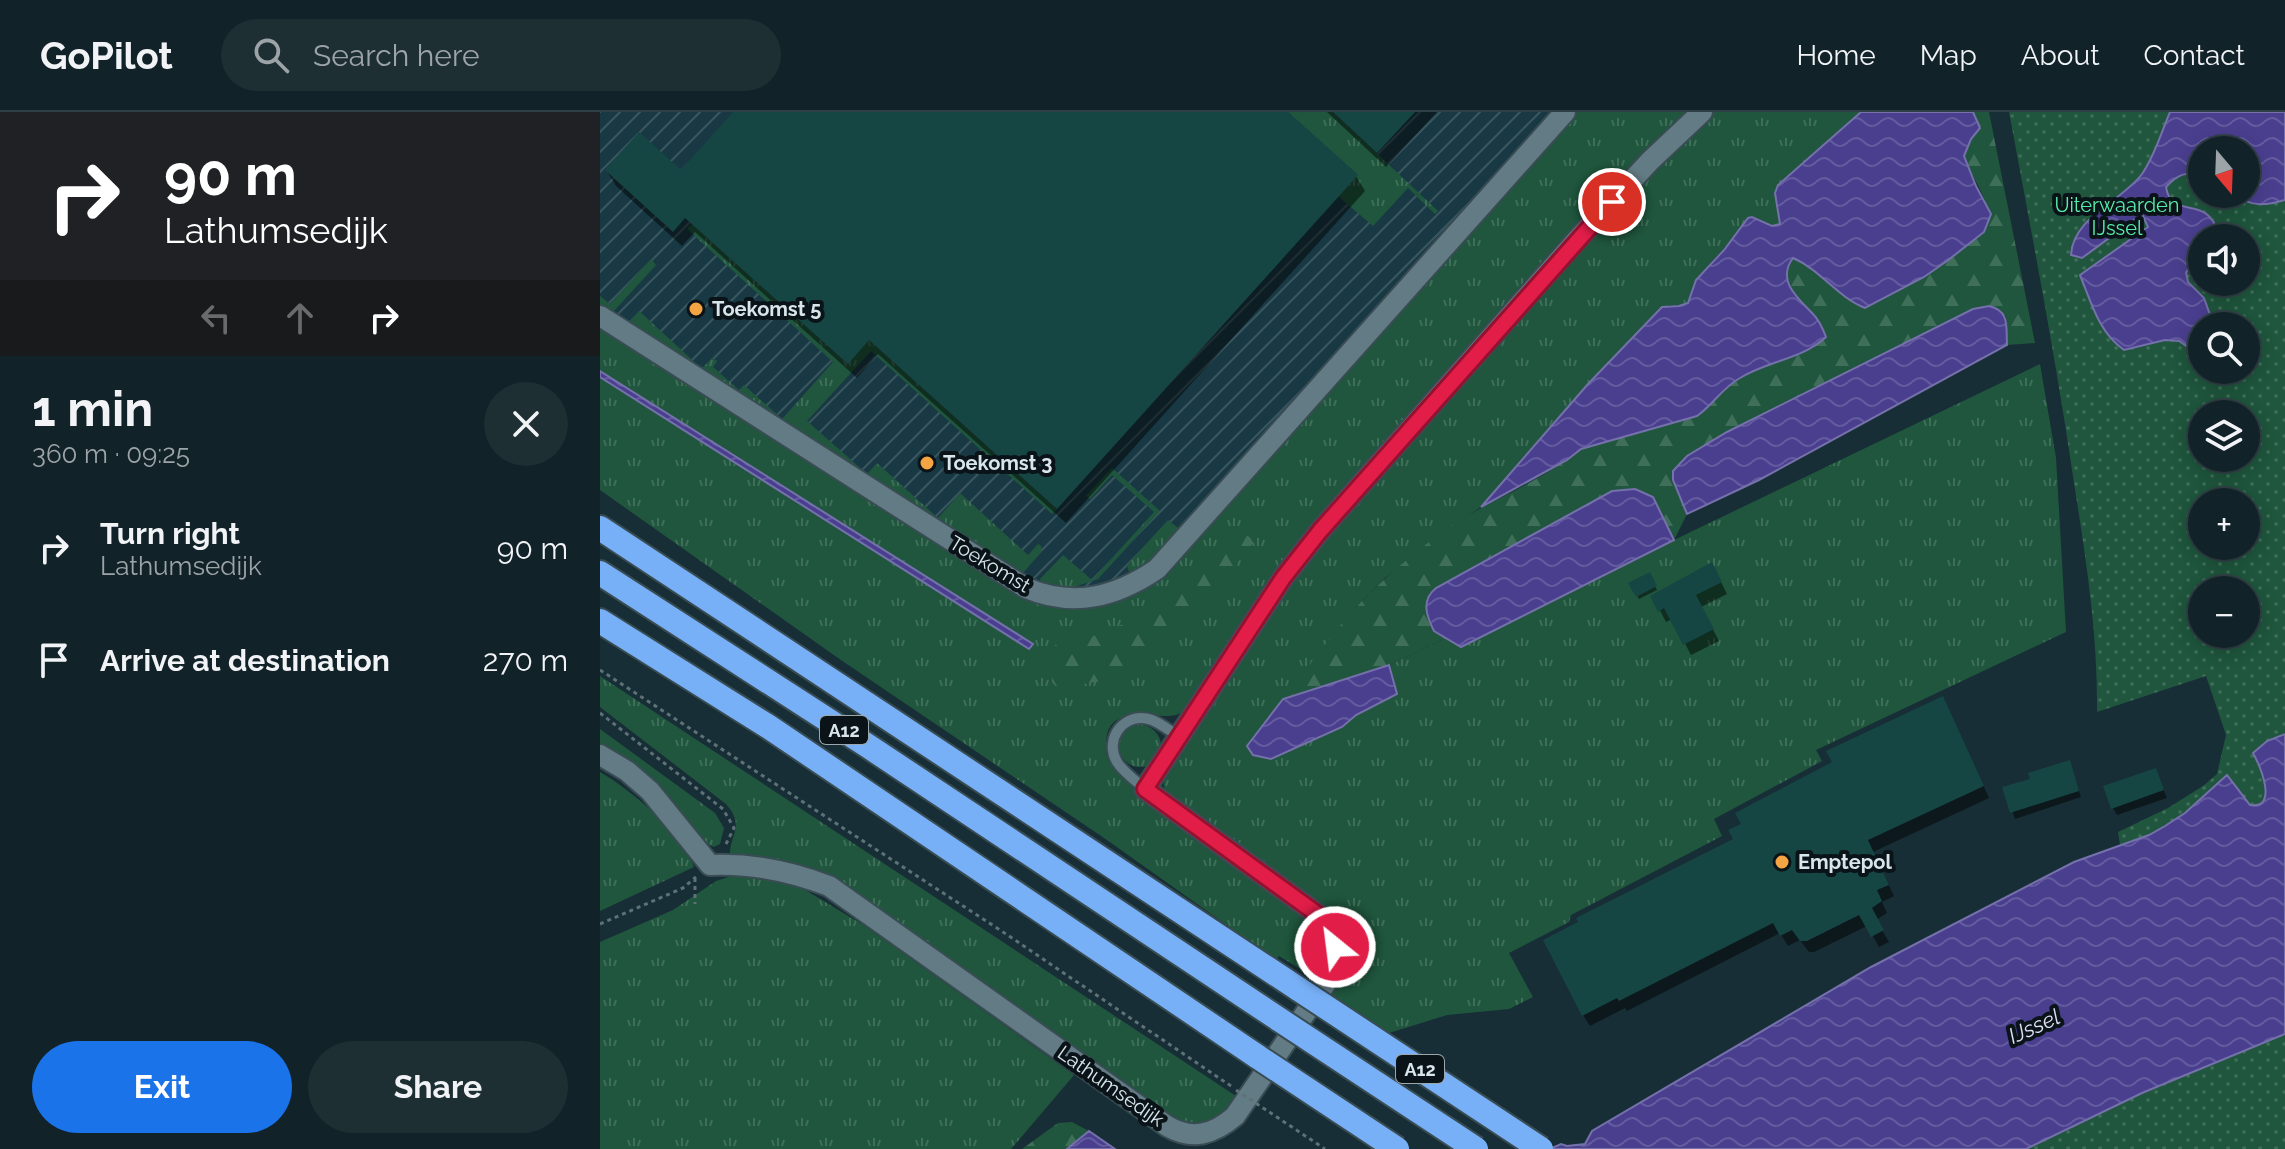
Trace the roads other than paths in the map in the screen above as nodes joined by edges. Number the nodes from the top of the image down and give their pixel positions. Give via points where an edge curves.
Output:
1 (1565, 112) edge
2 (1702, 112) edge
3 (600, 316) edge
4 (600, 528) edge
5 (600, 573) edge
6 (600, 621) edge
7 (1180, 737) junction
8 (600, 755) edge
9 (1145, 789) junction
10 (1397, 1149) edge
11 (1476, 1149) edge
12 (1541, 1149) edge

1 - 3 street, Toekomst via 1157,569 1121,590 1090,599 1053,597 1026,588
2 - 7 street via 1574,243 1320,531 1283,578
4 - 12 highway, A12, bridge
5 - 11 highway, A12, bridge
6 - 10 highway, A12, bridge via 769,727
7 - 9 street
7 - 9 lane, Lathumsedijk via 1150,719 1137,718 1116,732 1115,760
8 - 9 street, Lathumsedijk via 650,791 703,871 742,863 829,886 1167,1126 1200,1135 1235,1116 1326,983 1335,947 1317,914

